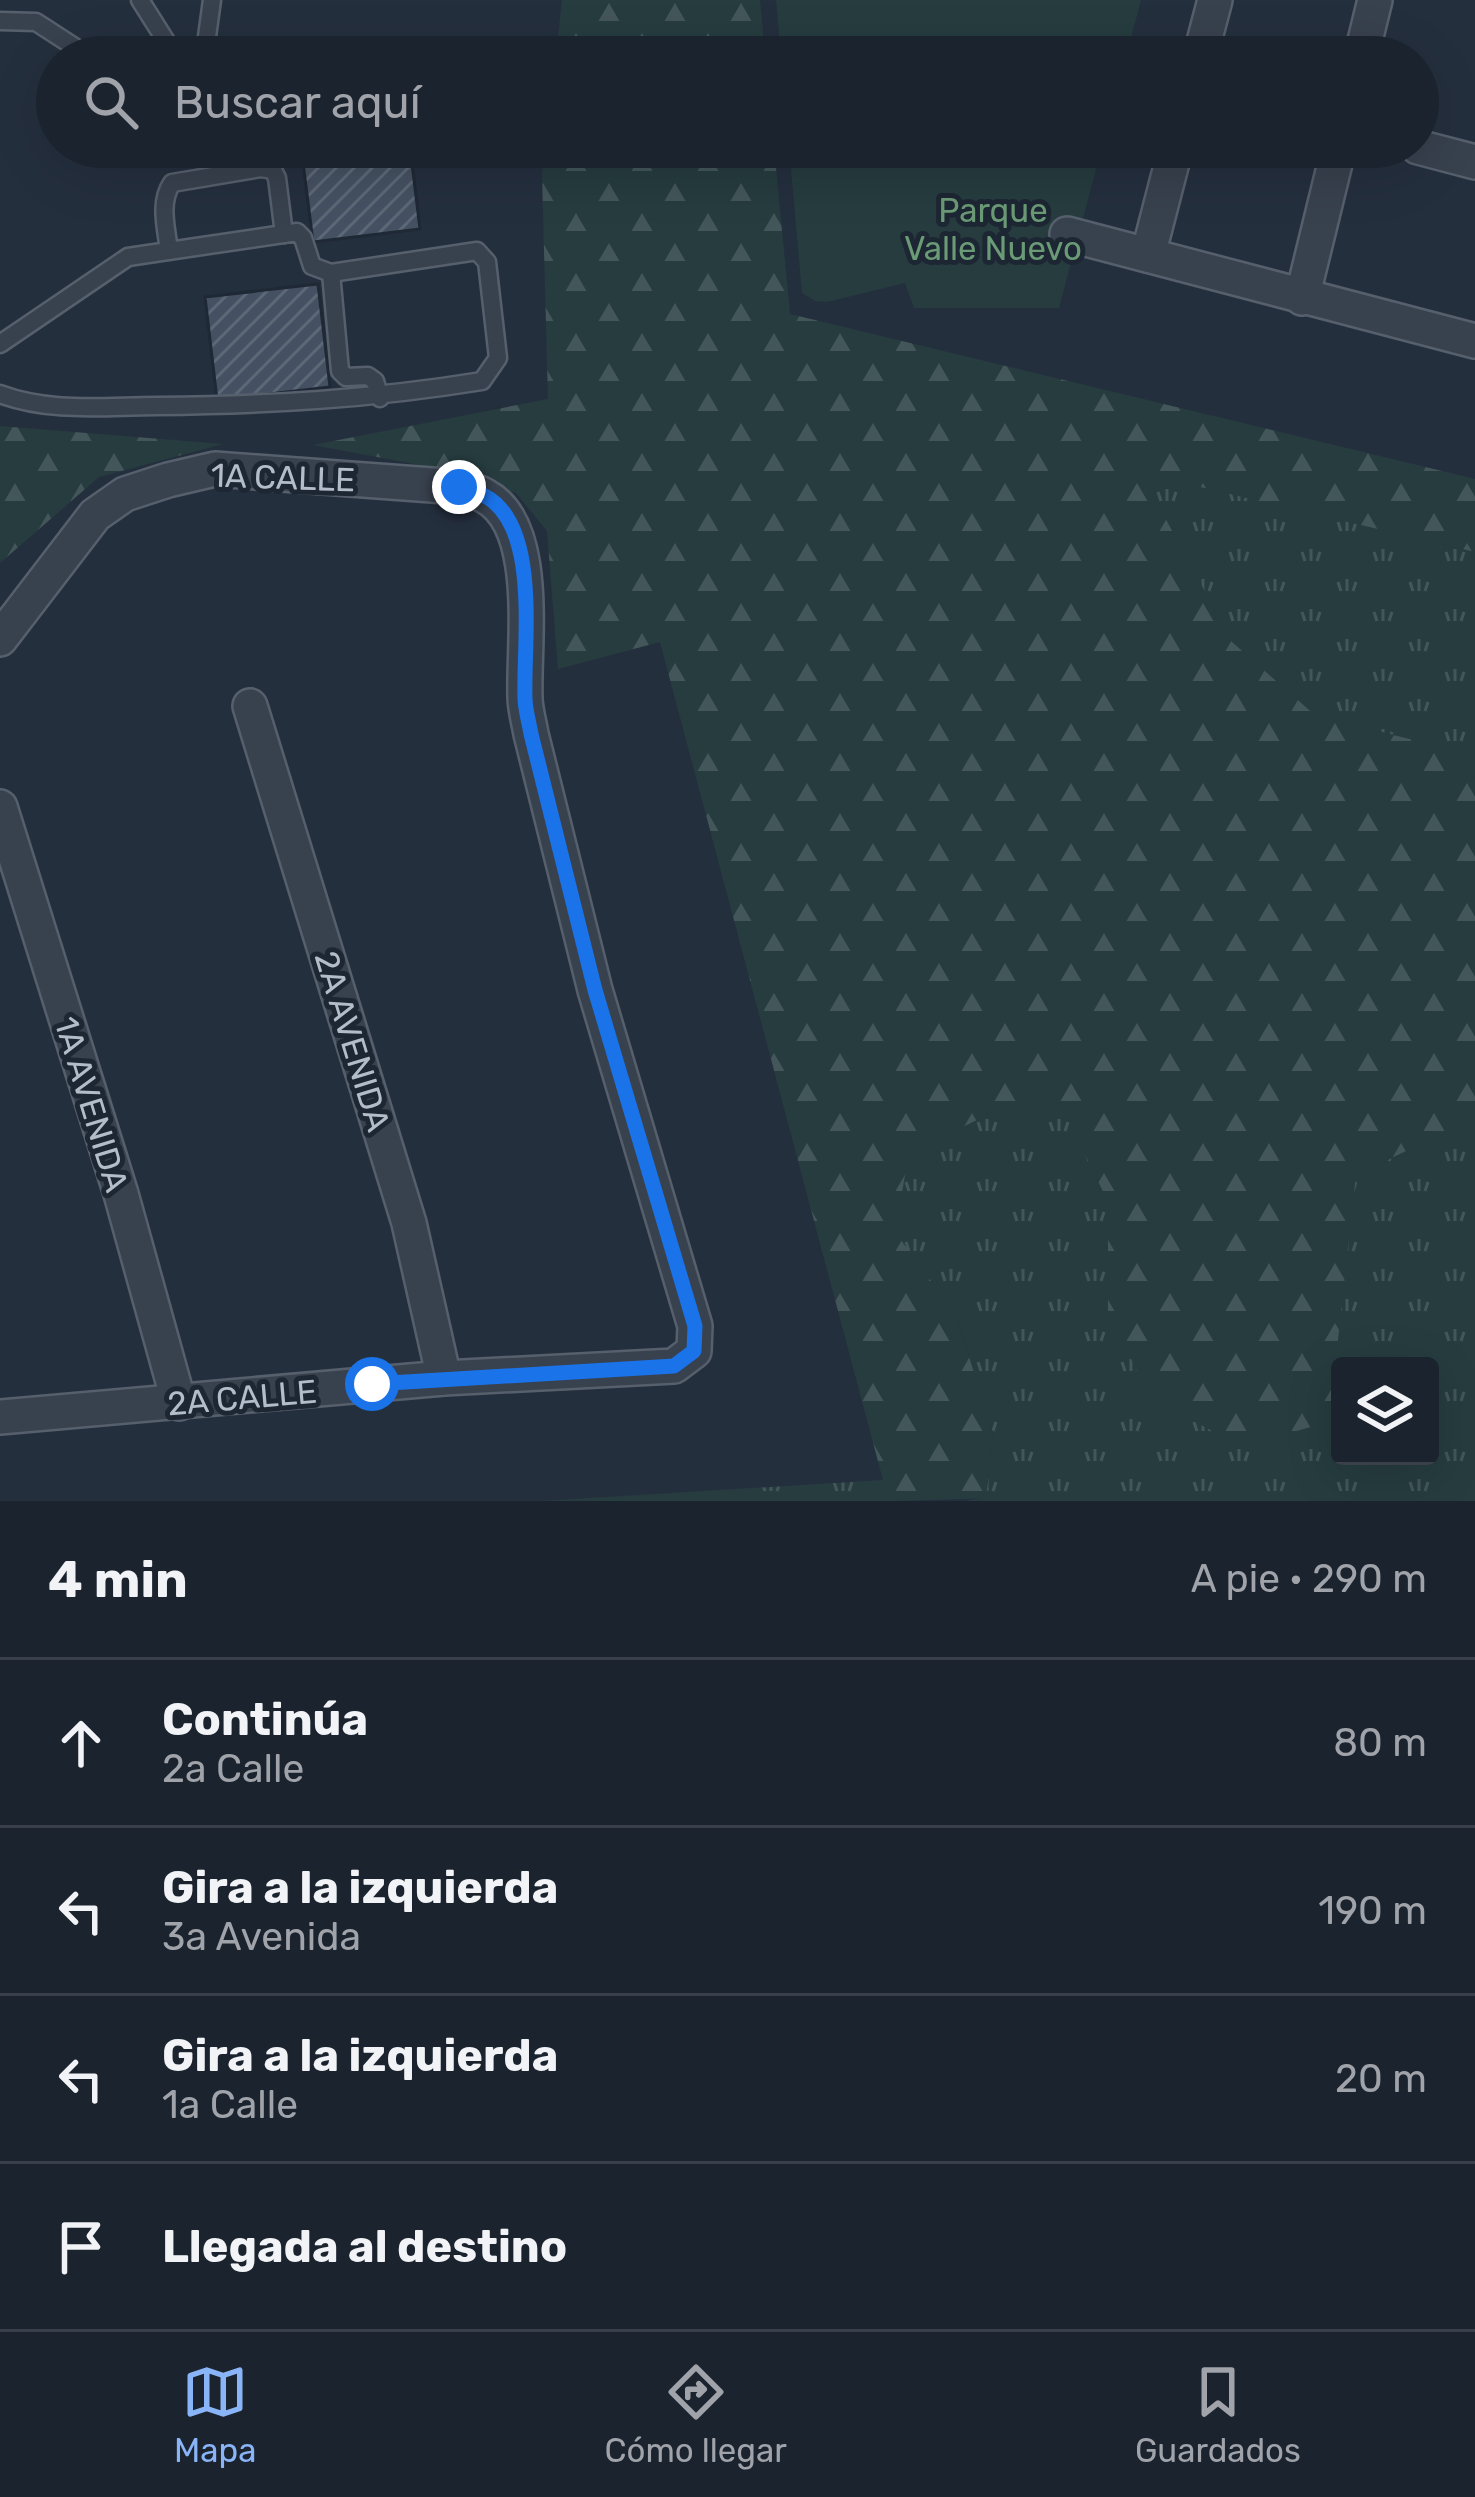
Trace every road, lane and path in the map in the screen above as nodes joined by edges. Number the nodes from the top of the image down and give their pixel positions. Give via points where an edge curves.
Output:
1 (140, 0) edge
2 (212, 0) edge
3 (1215, 0) edge
4 (1375, 0) edge
5 (0, 20) edge
6 (58, 36) edge
7 (163, 36) edge
8 (207, 36) edge
9 (1206, 36) edge
10 (1366, 36) edge
11 (1439, 153) edge
12 (1475, 162) edge
13 (1171, 168) edge
14 (1334, 168) edge
15 (284, 234) junction
16 (1067, 234) dead end
17 (169, 250) junction
18 (1148, 255) junction
19 (331, 273) junction
20 (1302, 298) junction
21 (1475, 341) edge
22 (0, 344) edge
23 (0, 394) edge
24 (380, 398) junction
25 (0, 639) edge
26 (250, 706) dead end
27 (0, 808) edge
28 (694, 1351) joint
29 (444, 1378) junction
30 (179, 1403) junction
31 (0, 1417) edge

1 - 7 lane
2 - 8 lane
3 - 9 street
4 - 10 street
5 - 6 lane via 36,22
11 - 12 street
13 - 18 street
14 - 20 street
15 - 17 lane
15 - 17 lane via 277,178 261,168 172,183 164,206
15 - 19 lane via 297,232 313,266
16 - 18 street
17 - 22 lane via 128,257
18 - 20 street
19 - 24 lane via 340,371 368,376
19 - 24 lane via 457,251 477,251 487,262 498,358 490,374
20 - 21 street
23 - 24 lane via 52,407
25 - 28 street, 1A CALLE via 95,515 125,494 215,469 459,487 488,496 507,517 523,562 531,734 595,990 695,1326
26 - 29 street, 2A AVENIDA via 409,1223
27 - 30 street, 1A AVENIDA
28 - 29 street, 2A CALLE via 674,1366
29 - 30 street, 2A CALLE
30 - 31 street, 2A CALLE

